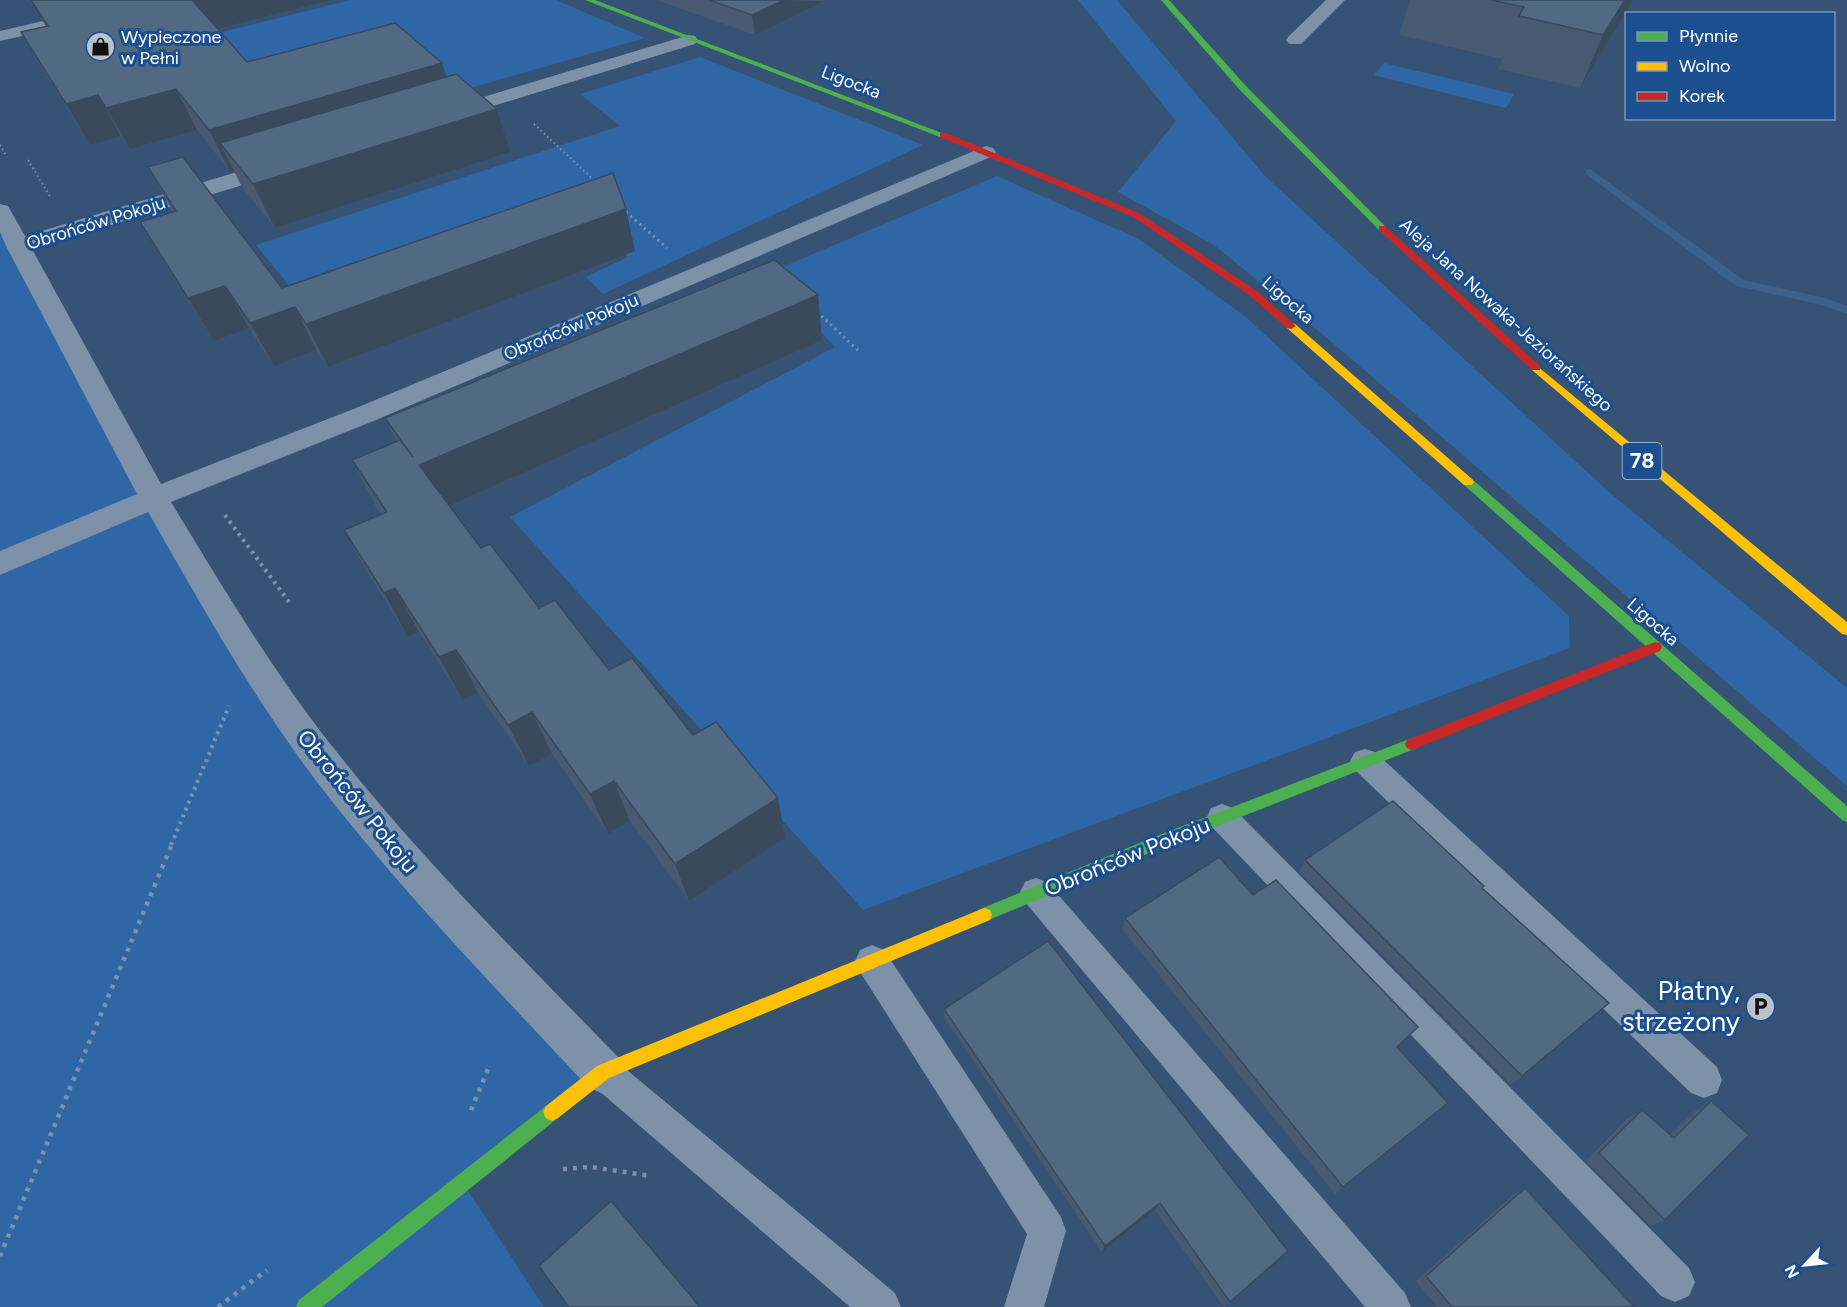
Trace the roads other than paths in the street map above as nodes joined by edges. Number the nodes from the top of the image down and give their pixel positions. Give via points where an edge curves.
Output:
1 (157, 0) edge
2 (589, 0) edge
3 (1165, 0) edge
4 (1336, 0) edge
5 (0, 36) edge
6 (689, 40) junction
7 (1295, 40) dead end
8 (424, 122) edge
9 (986, 152) junction
10 (298, 161) edge
11 (0, 211) edge
12 (18, 246) junction
13 (154, 498) junction
14 (0, 564) edge
15 (1847, 630) edge
16 (1655, 647) junction
17 (1365, 761) junction
18 (1847, 815) edge
19 (1222, 817) junction
20 (1036, 892) junction
21 (872, 961) junction
22 (603, 1072) junction
23 (1704, 1080) dead end
24 (1675, 1282) dead end
25 (306, 1307) edge
26 (881, 1307) edge
27 (1024, 1307) edge
28 (1391, 1307) edge

1 - 5 street
2 - 6 street, Ligocka
3 - 15 street, Aleja Jana Nowaka-Jeziorańskiego / 78 via 1299,147 1443,284 1631,452
4 - 7 street
6 - 8 street
6 - 9 street, Ligocka
9 - 13 street, Obrońców Pokoju via 366,414
9 - 16 street, Ligocka via 1136,215 1253,293
10 - 12 street, Obrońców Pokoju
11 - 12 street, Obrońców Pokoju
12 - 13 street, Obrońców Pokoju
13 - 14 street, Obrońców Pokoju
13 - 22 street, Obrońców Pokoju via 249,658 327,767 433,893
16 - 17 street, Obrońców Pokoju
16 - 18 street, Ligocka
17 - 19 street, Obrońców Pokoju
17 - 23 lane
19 - 20 street, Obrońców Pokoju
19 - 24 lane
20 - 21 street, Obrońców Pokoju
20 - 28 lane
21 - 22 street, Obrońców Pokoju
21 - 27 lane via 1047,1231
22 - 25 street, Obrońców Pokoju
22 - 26 lane

